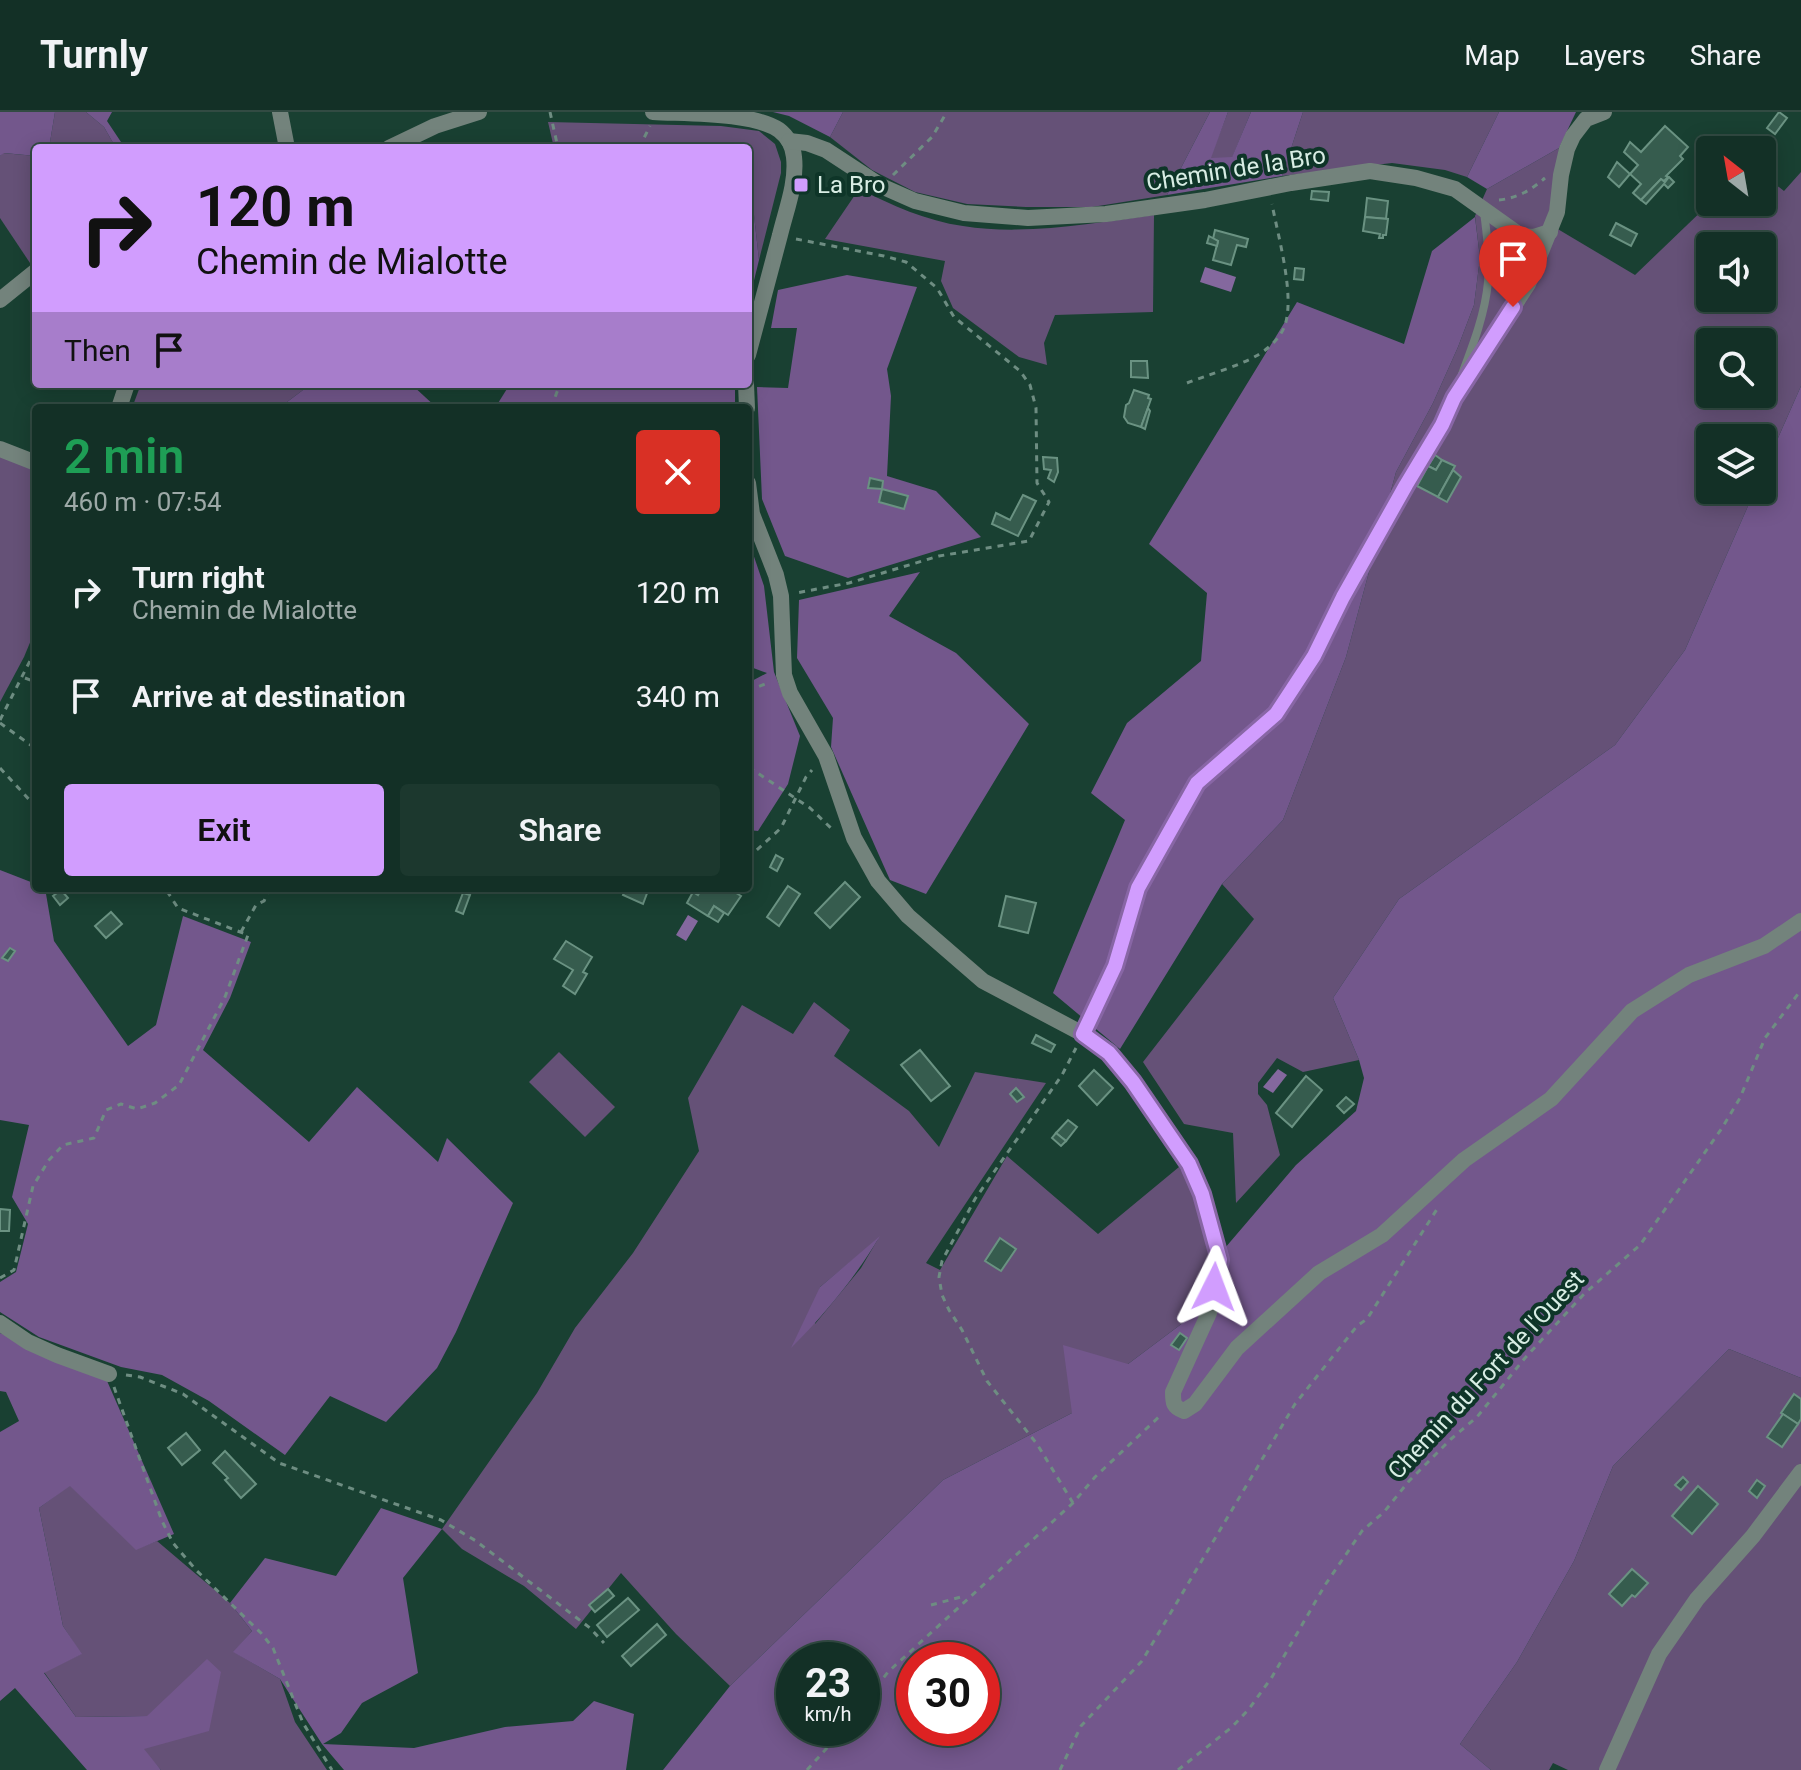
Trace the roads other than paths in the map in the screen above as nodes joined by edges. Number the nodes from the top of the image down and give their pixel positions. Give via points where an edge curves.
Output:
1 (280, 112) edge
2 (479, 112) edge
3 (655, 112) edge
4 (1604, 112) edge
5 (1586, 116) edge
6 (789, 141) junction
7 (286, 144) edge
8 (397, 144) edge
9 (1479, 204) junction
10 (1550, 232) junction
11 (32, 274) edge
12 (0, 300) edge
13 (752, 340) edge
14 (1454, 398) junction
15 (0, 449) edge
16 (32, 461) edge
17 (752, 514) edge
18 (1801, 921) edge
19 (1083, 1034) junction
20 (0, 1323) edge
21 (109, 1374) road end
22 (1801, 1472) edge
23 (1607, 1770) edge

1 - 7 street
2 - 8 street
3 - 6 street, Chemin de la Bro via 756,119 782,131
4 - 5 street
5 - 10 street via 1565,158
6 - 9 street, Chemin de la Bro via 826,150 915,201 964,213 1028,218 1106,214 1370,171 1455,189
6 - 13 street via 792,184
9 - 10 street, Chemin de la Bro via 1521,236
9 - 14 lane via 1489,256 1488,284
10 - 14 street via 1528,284
11 - 12 street
14 - 19 street via 1314,656 1276,714 1197,783 1138,888 1115,966
15 - 16 street
17 - 19 street via 781,596 784,675 790,693 826,756 854,838 878,881 908,916 983,981
18 - 19 street via 1764,946 1689,975 1632,1011 1551,1099 1464,1160 1382,1235 1319,1273 1237,1348 1184,1411 1173,1403 1173,1392 1209,1313 1220,1260 1189,1164 1133,1082 1109,1053
20 - 21 street via 28,1342
22 - 23 street via 1659,1654

